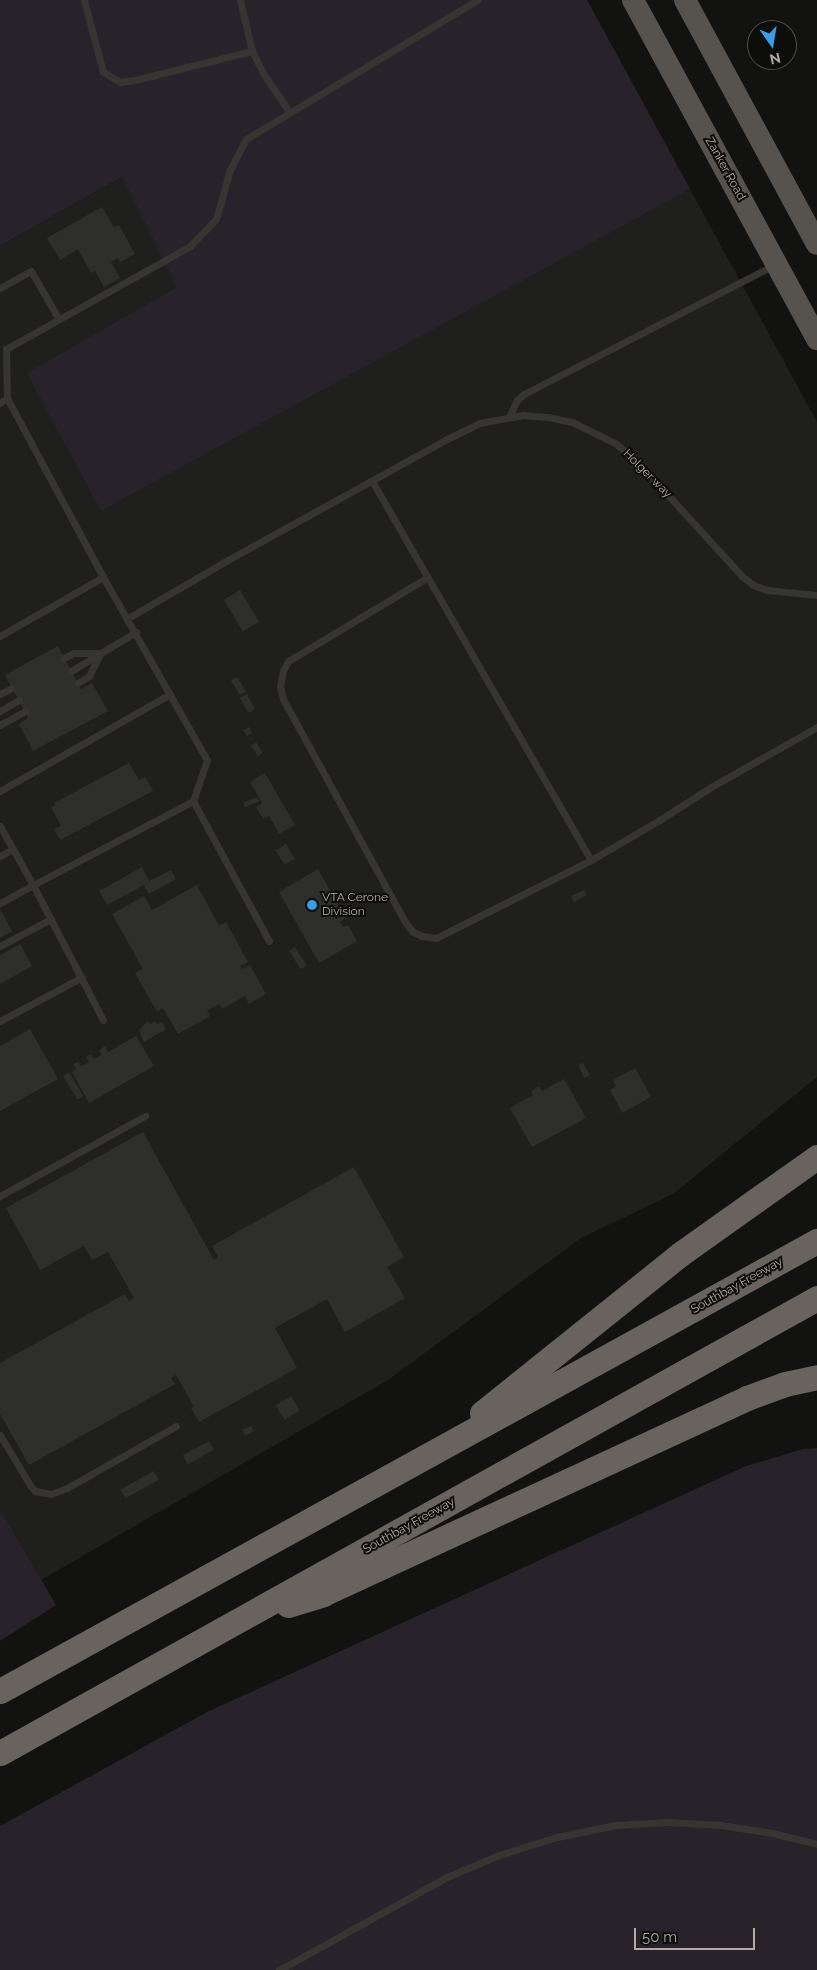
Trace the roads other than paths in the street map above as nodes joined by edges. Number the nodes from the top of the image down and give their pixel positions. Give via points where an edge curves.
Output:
1 (84, 0) edge
2 (240, 0) edge
3 (477, 0) edge
4 (633, 0) edge
5 (685, 0) edge
6 (252, 51) junction
7 (290, 113) junction
8 (817, 244) edge
9 (777, 264) junction
10 (0, 288) edge
11 (58, 318) junction
12 (817, 339) edge
13 (7, 398) junction
14 (0, 403) edge
15 (510, 417) junction
16 (372, 481) junction
17 (103, 577) junction
18 (428, 577) junction
19 (817, 595) edge
20 (128, 618) junction
21 (136, 632) junction
22 (0, 636) edge
23 (100, 653) junction
24 (64, 658) dead end
25 (71, 671) dead end
26 (78, 683) dead end
27 (12, 688) dead end
28 (0, 694) edge
29 (170, 694) junction
30 (18, 700) dead end
31 (0, 711) edge
32 (25, 711) dead end
33 (0, 725) edge
34 (817, 727) edge
35 (0, 791) edge
36 (193, 801) junction
37 (0, 826) edge
38 (13, 849) junction
39 (0, 856) edge
40 (590, 860) junction
41 (33, 885) junction
42 (0, 903) edge
43 (51, 919) junction
44 (269, 941) dead end
45 (0, 946) edge
46 (82, 977) junction
47 (103, 1020) dead end
48 (0, 1021) edge
49 (145, 1116) dead end
50 (817, 1157) edge
51 (0, 1196) edge
52 (817, 1241) edge
53 (817, 1283) edge
54 (817, 1298) edge
55 (817, 1377) edge
56 (176, 1426) dead end
57 (0, 1434) edge
58 (431, 1454) junction
59 (238, 1620) junction
60 (0, 1692) edge
61 (0, 1735) edge
62 (0, 1753) edge
63 (817, 1844) edge
64 (279, 1970) edge

1 - 6 lane via 103,72 120,82
2 - 6 lane
3 - 7 lane
4 - 9 main road, Zanker Road
5 - 8 main road
6 - 7 lane
7 - 11 lane via 246,139 230,170 216,219 190,246
9 - 12 main road, Zanker Road
9 - 15 lane via 524,394 517,400
10 - 11 lane via 31,271
11 - 13 lane via 6,348
13 - 14 lane
13 - 17 lane
15 - 16 lane, Holger way via 480,423
15 - 19 lane, Holger way via 548,416 572,422 615,443 635,459 753,585 767,590
16 - 18 lane
16 - 20 lane, Holger way
17 - 20 lane
17 - 22 lane
18 - 40 lane
18 - 40 lane via 288,661 280,686 282,699 405,922 413,932 436,938
20 - 21 lane
21 - 23 lane
21 - 29 lane
23 - 24 lane via 74,653
23 - 25 lane
23 - 26 lane via 88,676
27 - 28 lane
29 - 35 lane
29 - 36 lane via 207,760
30 - 31 lane
32 - 33 lane
34 - 40 lane via 711,786
36 - 41 lane
36 - 44 lane
37 - 38 lane
38 - 39 lane
38 - 41 lane
41 - 42 lane
41 - 43 lane
43 - 45 lane
43 - 46 lane
46 - 47 lane
46 - 48 lane
49 - 51 lane
50 - 58 highway via 679,1254
52 - 58 highway, Southbay Freeway
53 - 61 highway
54 - 59 highway, Southbay Freeway
55 - 59 highway via 747,1398 323,1594
56 - 57 lane via 51,1494 36,1491 30,1485
58 - 60 highway, Southbay Freeway
59 - 62 highway, Southbay Freeway
63 - 64 lane via 721,1824 668,1822 616,1826 557,1837 499,1855 447,1877

